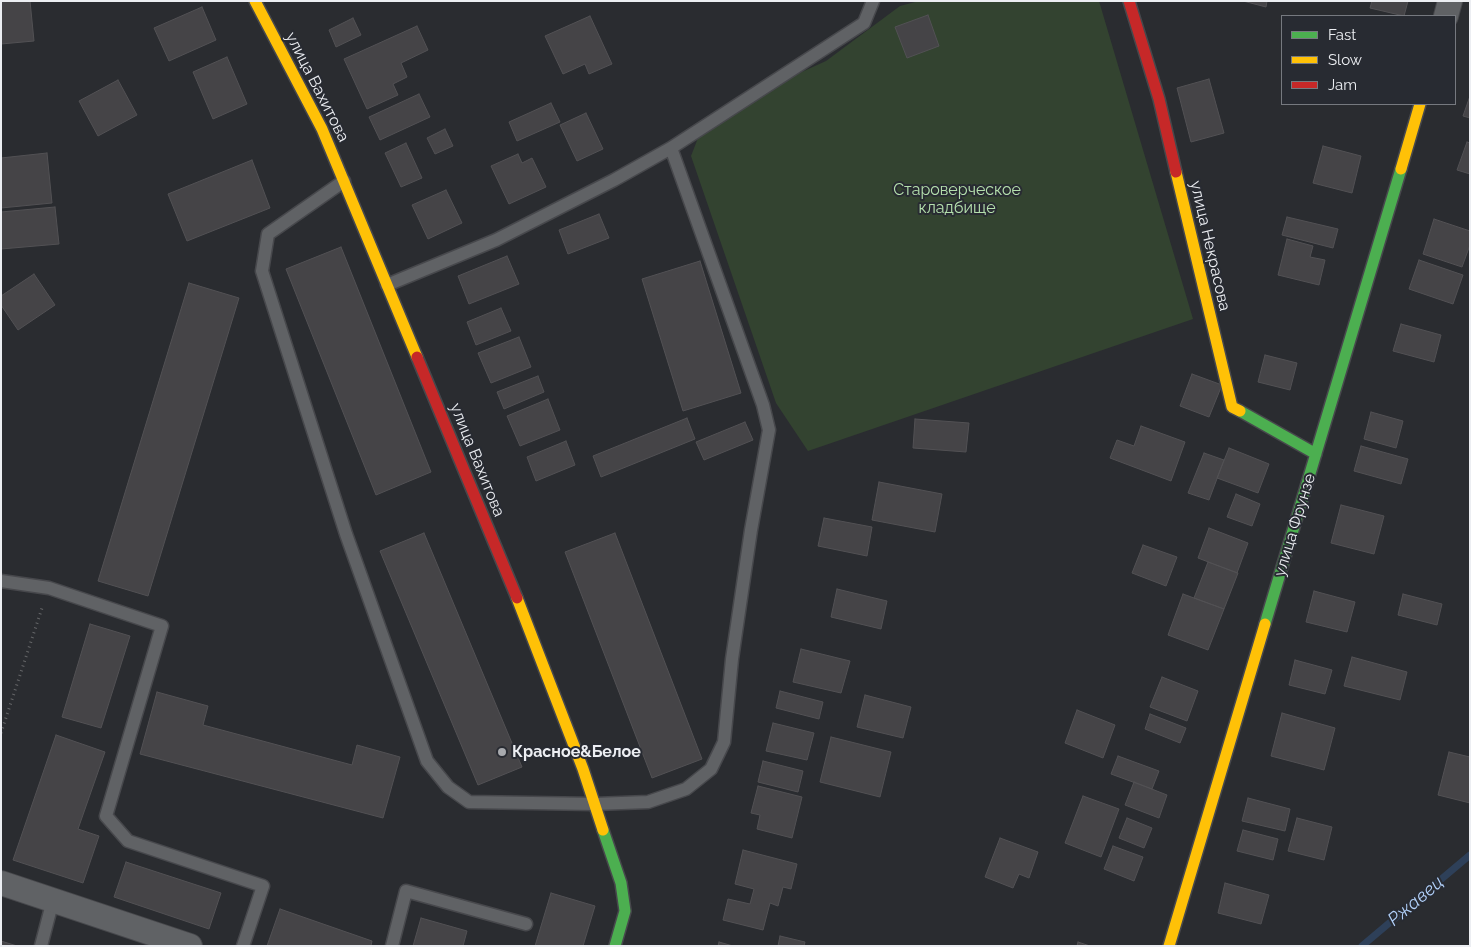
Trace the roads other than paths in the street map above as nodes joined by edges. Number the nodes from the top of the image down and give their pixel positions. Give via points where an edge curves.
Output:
1 (255, 1) edge
2 (873, 1) edge
3 (1129, 1) edge
4 (1450, 1) edge
5 (1446, 15) edge
6 (1420, 105) edge
7 (670, 148) junction
8 (344, 181) junction
9 (387, 285) junction
10 (1316, 454) junction
11 (1, 581) edge
12 (595, 804) junction
13 (1, 882) edge
14 (53, 900) junction
15 (526, 924) dead end
16 (41, 946) edge
17 (190, 946) edge
18 (243, 946) edge
19 (392, 946) edge
20 (615, 946) edge
21 (1169, 946) edge

1 - 8 street, улица Вахитова via 322,129
2 - 7 lane via 864,23
3 - 10 street, улица Некрасова via 1159,100 1232,407
4 - 5 street
6 - 10 street, улица Фрунзе
7 - 9 lane via 496,240
7 - 12 lane via 763,405 769,430 732,660 724,742 711,770 686,789 648,802
8 - 9 street, улица Вахитова
8 - 12 lane via 268,234 262,270 346,534 427,761 448,787 469,802
9 - 12 street, улица Вахитова via 513,588
10 - 21 street, улица Фрунзе
11 - 18 lane via 49,588 162,626 106,816 128,841 262,886
12 - 20 street, улица Вахитова via 621,883 625,912
13 - 14 street
14 - 16 lane
14 - 17 street
15 - 19 lane via 406,891

